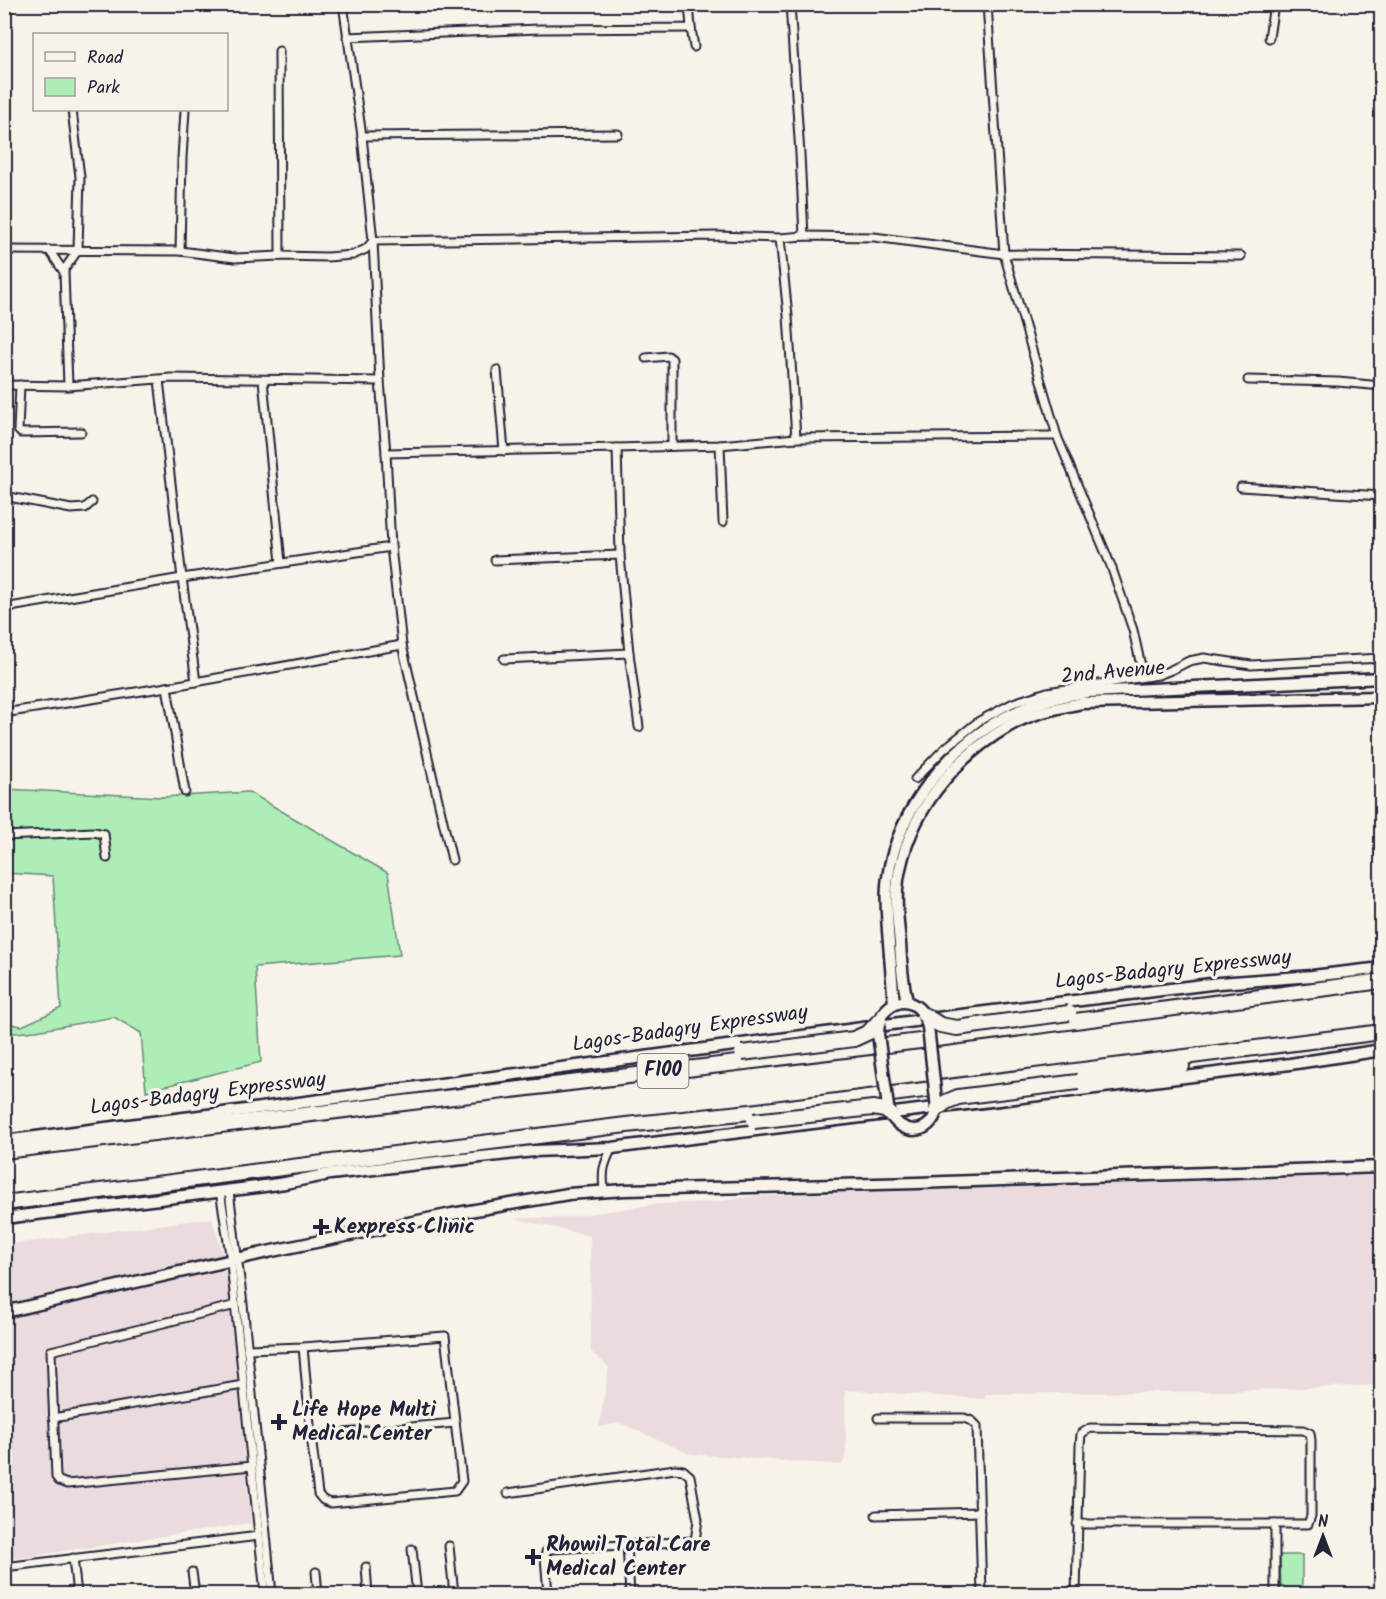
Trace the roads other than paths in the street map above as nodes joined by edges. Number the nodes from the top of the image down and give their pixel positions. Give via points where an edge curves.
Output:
1 (343, 4) edge
2 (689, 4) edge
3 (790, 4) edge
4 (987, 4) edge
5 (1274, 4) edge
6 (691, 28) junction
7 (348, 37) junction
8 (1269, 38) dead end
9 (694, 47) dead end
10 (279, 51) dead end
11 (72, 111) edge
12 (185, 111) edge
13 (618, 134) dead end
14 (362, 136) junction
15 (804, 236) junction
16 (780, 238) junction
17 (373, 241) junction
18 (4, 250) edge
19 (49, 250) junction
20 (78, 250) junction
21 (180, 252) junction
22 (1004, 254) junction
23 (280, 256) junction
24 (1241, 256) dead end
25 (63, 270) junction
26 (646, 358) dead end
27 (497, 370) dead end
28 (159, 380) junction
29 (263, 380) junction
30 (1248, 380) dead end
31 (380, 381) junction
32 (4, 385) edge
33 (20, 385) junction
34 (68, 386) junction
35 (1382, 386) edge
36 (81, 432) dead end
37 (1057, 436) junction
38 (796, 438) junction
39 (720, 445) junction
40 (672, 446) junction
41 (617, 448) junction
42 (504, 451) junction
43 (386, 453) junction
44 (1241, 487) dead end
45 (4, 496) edge
46 (1382, 496) edge
47 (92, 502) dead end
48 (723, 522) dead end
49 (391, 547) junction
50 (620, 555) junction
51 (495, 560) dead end
52 (281, 563) junction
53 (182, 578) junction
54 (4, 608) edge
55 (402, 645) junction
56 (629, 653) junction
57 (1382, 658) edge
58 (504, 659) dead end
59 (1145, 676) junction
60 (1382, 678) edge
61 (196, 682) junction
62 (167, 687) junction
63 (1382, 697) edge
64 (4, 713) edge
65 (639, 727) dead end
66 (915, 779) dead end
67 (934, 784) junction
68 (185, 792) dead end
69 (4, 837) edge
70 (107, 858) dead end
71 (452, 860) dead end
72 (1382, 969) edge
73 (1382, 981) edge
74 (1321, 988) junction
75 (907, 1002) junction
76 (894, 1004) junction
77 (924, 1015) junction
78 (879, 1021) junction
79 (1382, 1032) edge
80 (1313, 1041) junction
81 (1382, 1050) edge
82 (446, 1099) junction
83 (937, 1109) junction
84 (890, 1113) junction
85 (4, 1141) edge
86 (469, 1144) junction
87 (612, 1148) junction
88 (4, 1151) edge
89 (1382, 1163) edge
90 (1382, 1167) edge
91 (604, 1187) junction
92 (225, 1191) junction
93 (4, 1203) edge
94 (4, 1218) edge
95 (234, 1257) junction
96 (236, 1305) junction
97 (4, 1306) edge
98 (4, 1312) edge
99 (303, 1347) junction
100 (247, 1349) junction
101 (243, 1385) junction
102 (53, 1418) junction
103 (879, 1418) dead end
104 (455, 1423) junction
105 (311, 1436) junction
106 (252, 1466) junction
107 (508, 1493) dead end
108 (980, 1512) junction
109 (876, 1515) dead end
110 (1077, 1524) junction
111 (1275, 1524) junction
112 (259, 1536) junction
113 (627, 1545) junction
114 (449, 1546) dead end
115 (412, 1549) dead end
116 (73, 1558) junction
117 (4, 1567) edge
118 (366, 1567) dead end
119 (192, 1572) dead end
120 (316, 1572) dead end
121 (77, 1594) edge
122 (195, 1594) edge
123 (265, 1594) edge
124 (272, 1594) edge
125 (318, 1594) edge
126 (368, 1594) edge
127 (417, 1594) edge
128 (454, 1594) edge
129 (548, 1594) edge
130 (630, 1594) edge
131 (982, 1594) edge
132 (1076, 1594) edge
133 (1275, 1594) edge

1 - 7 street
2 - 6 street
3 - 15 street
4 - 22 street
5 - 8 street
6 - 7 street
6 - 9 street
7 - 14 street
10 - 23 street
11 - 20 street via 80,177
12 - 21 street
13 - 14 street
14 - 17 street
15 - 16 street
15 - 22 street via 874,237
16 - 17 street
16 - 38 street
17 - 23 street via 353,255
17 - 31 street
18 - 19 street
19 - 20 street
19 - 25 street
20 - 21 street
20 - 25 street
21 - 23 street via 236,258
22 - 24 street
22 - 37 street
25 - 34 street
26 - 40 street via 672,359
27 - 42 street
28 - 29 street
28 - 34 street
28 - 53 street
29 - 31 street
29 - 52 street
30 - 35 street
31 - 43 street
32 - 33 street
33 - 34 street
33 - 36 street via 21,433
37 - 38 street
37 - 59 street via 1111,566
38 - 39 street
39 - 40 street
39 - 48 street
40 - 41 street
41 - 42 street
41 - 50 street
42 - 43 street
43 - 49 street
44 - 46 street
45 - 47 street via 71,510 85,508
49 - 52 street
49 - 55 street
50 - 51 street
50 - 56 street
52 - 53 street
53 - 54 street
53 - 61 street
55 - 61 street
55 - 71 street
56 - 58 street
56 - 65 street
57 - 59 street via 1251,665 1204,658
59 - 66 street via 1047,692 1013,703 979,721
60 - 67 main road, 2nd Avenue via 1088,692 1048,699 1017,711 964,744
61 - 62 street
62 - 64 street
62 - 68 street
63 - 67 main road, 2nd Avenue via 1082,703 1056,708 1009,725
67 - 75 main road, 2nd Avenue via 905,851 898,879 896,907
67 - 76 main road, 2nd Avenue via 909,812 888,876 886,906
69 - 70 street via 104,834
72 - 85 main road, Lagos-Badagry Expressway via 1219,983 981,1012
73 - 74 highway, Lagos-Badagry Expressway / F100
74 - 77 highway, bridge via 1147,1002 957,1028 940,1025
74 - 82 highway, Lagos-Badagry Expressway / F100
75 - 76 main road
75 - 77 main road via 916,1005
76 - 78 main road
77 - 83 main road, bridge
78 - 82 highway, bridge via 869,1032 854,1039 617,1070
78 - 84 main road, bridge
79 - 80 highway, F100
80 - 83 highway, bridge via 1078,1082 965,1095
80 - 86 highway, F100
81 - 87 main road
82 - 88 highway, Lagos-Badagry Expressway / F100
83 - 84 main road via 932,1121 917,1130 902,1127
84 - 86 highway, bridge via 873,1108 627,1134
86 - 93 highway, F100
87 - 91 street via 602,1173
87 - 92 main road via 534,1151 330,1173
89 - 91 main road
90 - 91 main road via 917,1183
91 - 95 main road via 567,1188 480,1203 272,1244
92 - 94 main road
92 - 95 street
95 - 96 street
95 - 97 main road
95 - 98 main road
95 - 100 street
96 - 101 street
96 - 102 street via 51,1351
99 - 100 street
99 - 104 street via 445,1336
99 - 105 street
100 - 124 street
101 - 102 street
101 - 106 street
102 - 106 street via 56,1477 67,1484
103 - 108 street via 972,1421 977,1426
104 - 105 street
104 - 105 street via 462,1481 455,1491 332,1503 318,1494
106 - 112 street
107 - 113 street via 683,1470 690,1476 698,1520 695,1541
108 - 109 street
108 - 131 street
110 - 111 street
110 - 111 street via 1081,1434 1090,1428 1310,1432 1308,1524
110 - 132 street
111 - 133 street
112 - 116 street
112 - 123 street
113 - 129 street via 546,1552
113 - 130 street
114 - 128 street
115 - 127 street
116 - 117 street
116 - 121 street
118 - 126 street
119 - 122 street
120 - 125 street

